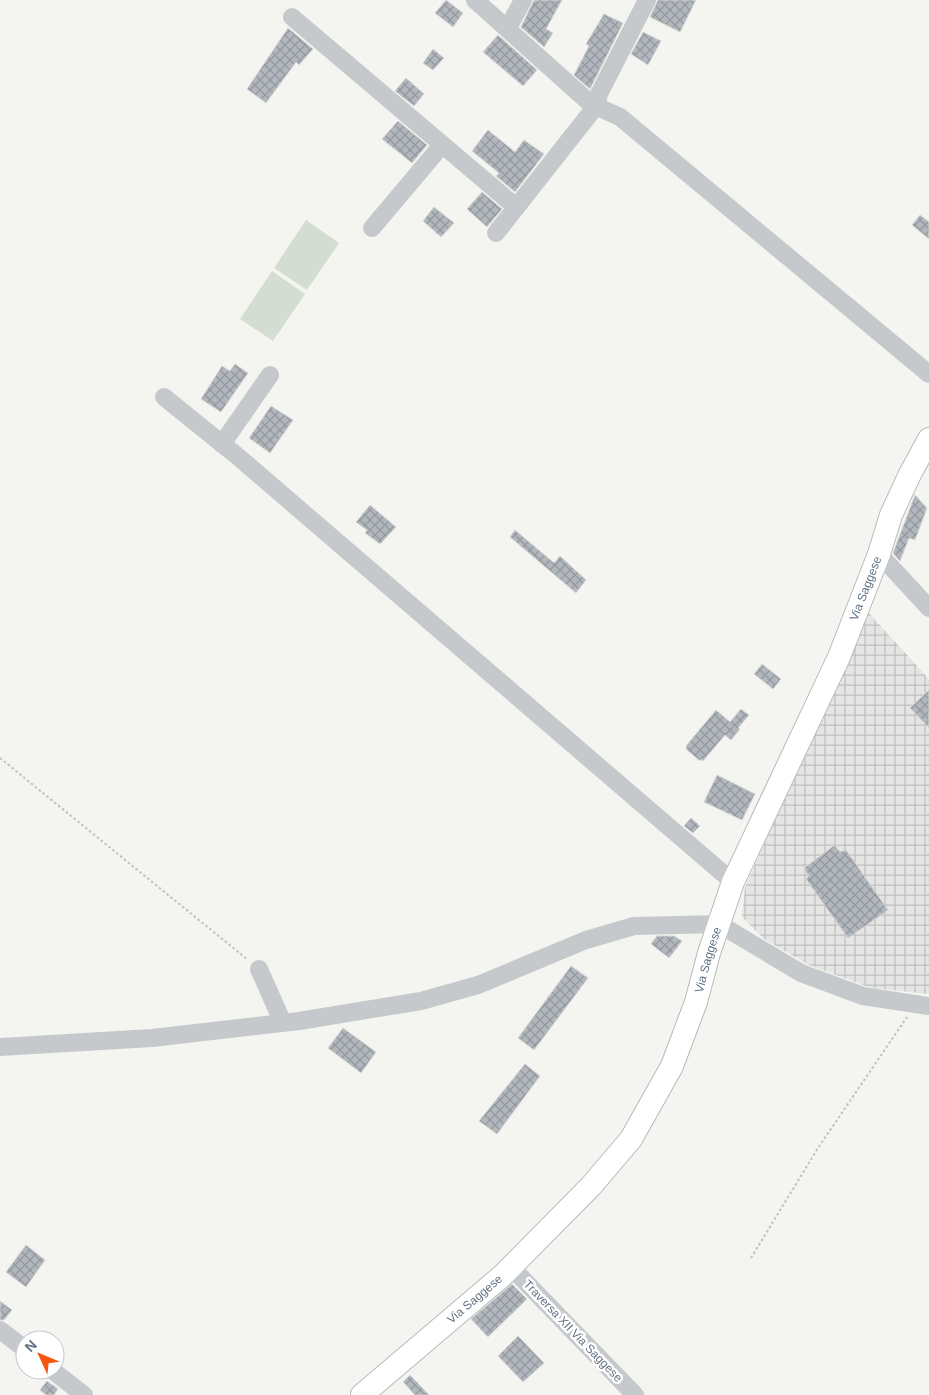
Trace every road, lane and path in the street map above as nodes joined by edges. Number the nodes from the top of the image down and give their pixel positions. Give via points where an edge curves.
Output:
1 (475, 0) edge
2 (523, 0) edge
3 (647, 0) edge
4 (292, 17) dead end
5 (508, 28) junction
6 (596, 106) junction
7 (442, 145) junction
8 (516, 207) junction
9 (372, 228) dead end
10 (496, 233) dead end
11 (929, 374) edge
12 (270, 375) dead end
13 (164, 397) dead end
14 (929, 440) edge
15 (222, 444) junction
16 (879, 554) junction
17 (929, 608) edge
18 (0, 758) edge
19 (733, 882) junction
20 (719, 924) junction
21 (259, 969) joint
22 (921, 1004) edge
23 (283, 1023) junction
24 (0, 1047) edge
25 (751, 1258) dead end
26 (511, 1267) junction
27 (0, 1330) edge
28 (15, 1341) edge
29 (65, 1380) edge
30 (367, 1394) edge
31 (84, 1395) edge
32 (635, 1395) edge

1 - 5 street
2 - 5 street
3 - 6 street via 598,94
4 - 7 street
5 - 6 street
6 - 8 street
6 - 11 street via 620,118
7 - 8 street
7 - 9 street
8 - 10 street
12 - 15 street
13 - 15 street
14 - 16 main road, Via Saggese via 891,515
15 - 19 street
16 - 17 street
16 - 19 main road, Via Saggese via 839,657
18 - 21 path
19 - 20 main road, Via Saggese
20 - 22 street via 801,973 864,996
20 - 23 street via 634,926 586,940 478,985 420,1001
20 - 26 main road, Via Saggese via 696,1002 672,1066 631,1138 591,1186
21 - 23 street
22 - 25 path via 908,1016 818,1148
23 - 24 street via 152,1038
26 - 30 main road, Via Saggese
26 - 32 street, Traversa XII Via Saggese
27 - 28 street
29 - 31 street

